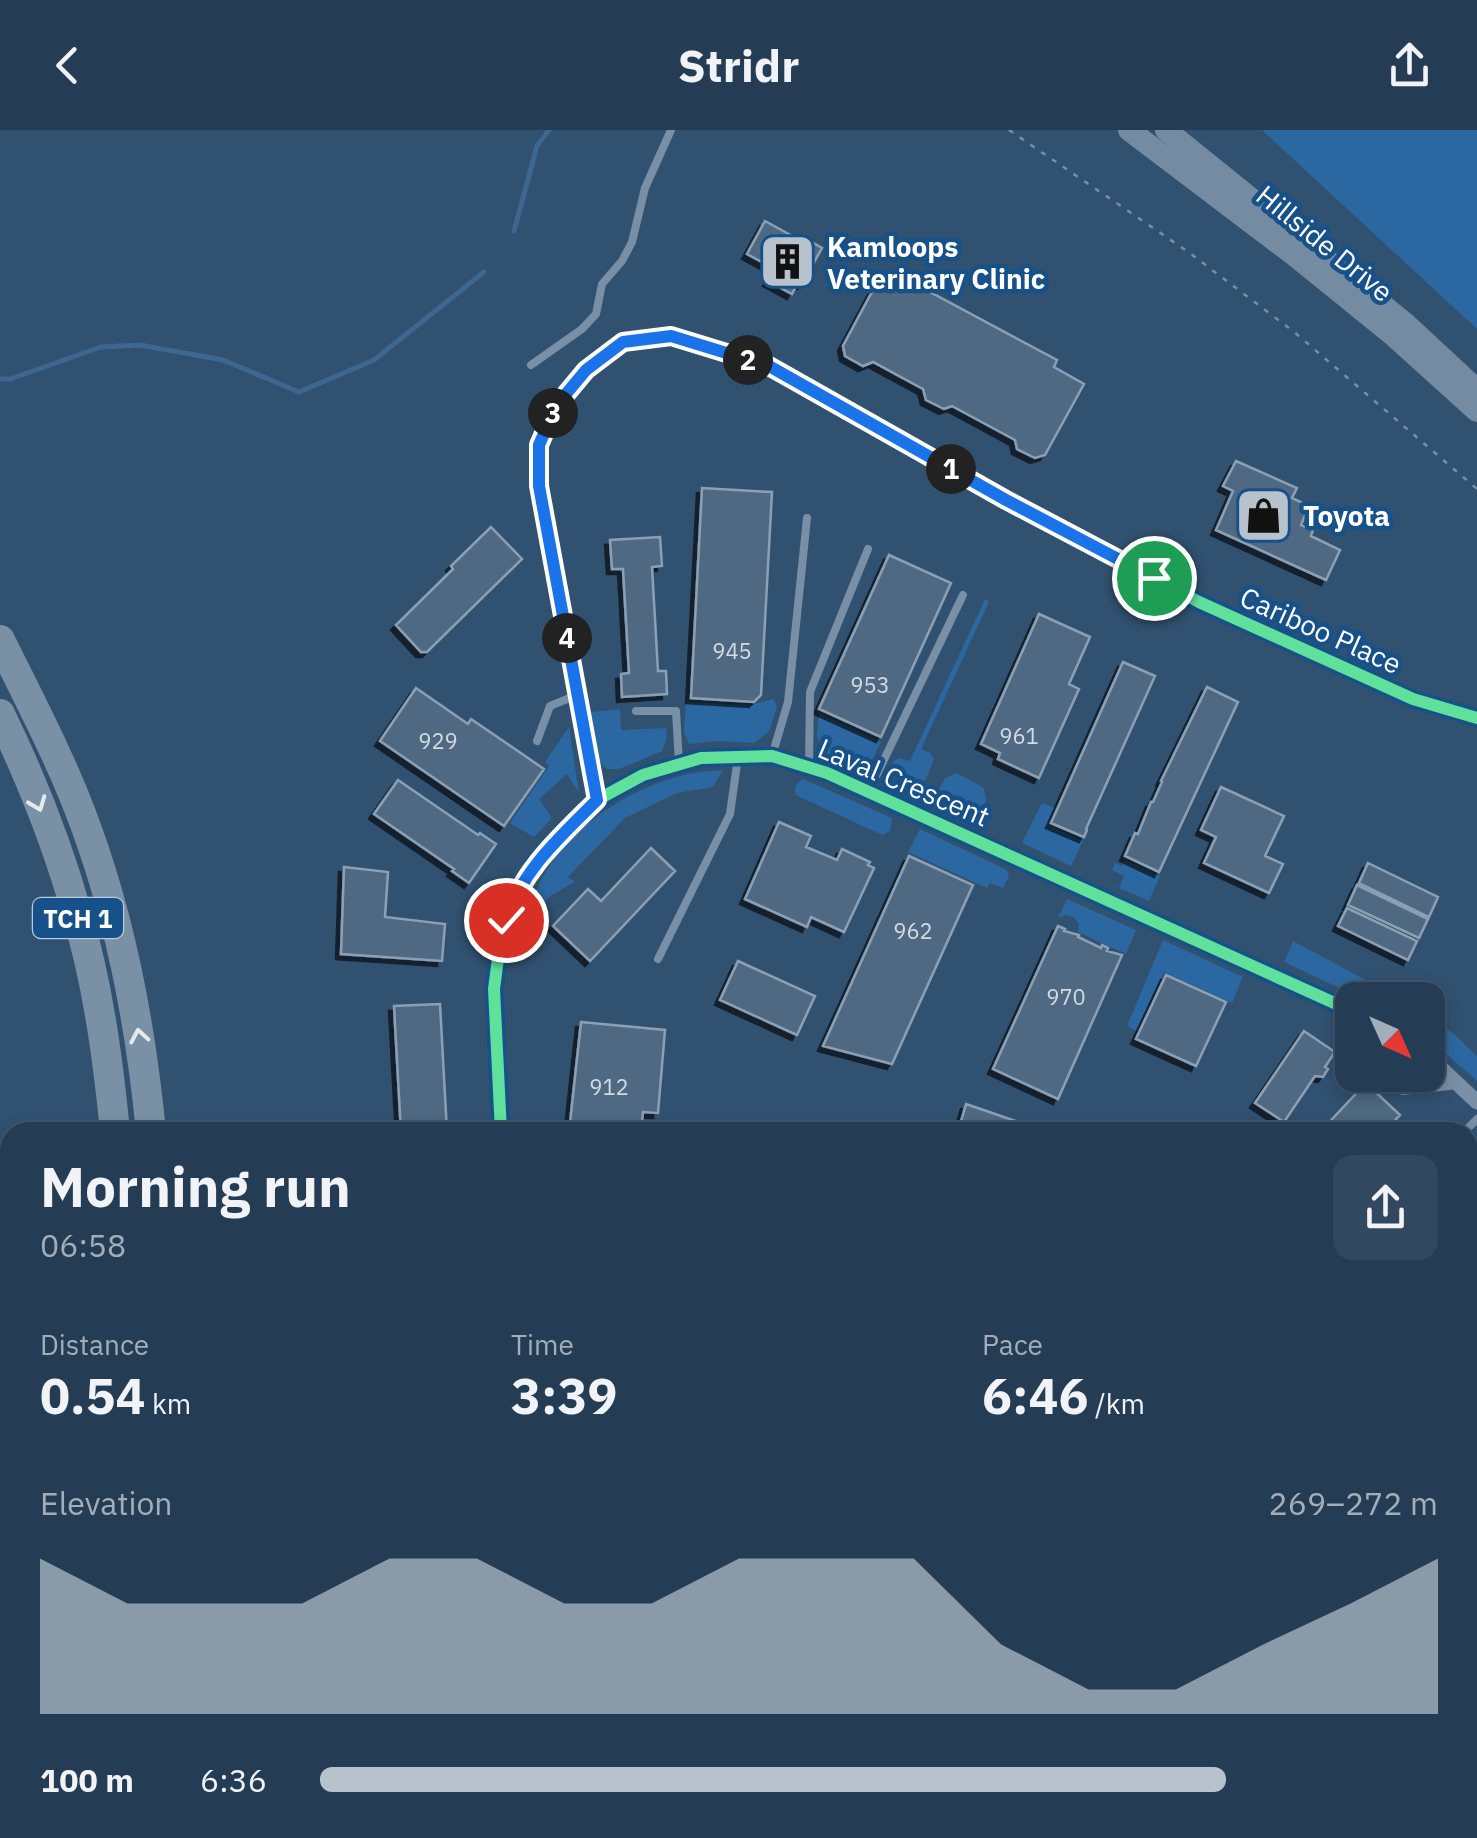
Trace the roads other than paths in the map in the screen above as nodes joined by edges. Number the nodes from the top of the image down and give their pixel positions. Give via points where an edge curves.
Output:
1 (672, 130) edge
2 (1129, 130) edge
3 (1166, 130) edge
4 (531, 365) dead end
5 (1477, 390) edge
6 (1477, 411) edge
7 (807, 518) dead end
8 (868, 549) dead end
9 (963, 595) dead end
10 (0, 640) edge
11 (577, 695) junction
12 (636, 711) dead end
13 (0, 714) edge
14 (1477, 718) edge
15 (536, 741) dead end
16 (772, 756) junction
17 (738, 757) junction
18 (679, 764) junction
19 (810, 768) junction
20 (869, 792) junction
21 (597, 800) junction
22 (658, 959) dead end
23 (1335, 1003) edge
24 (1445, 1072) edge
25 (1458, 1085) junction
26 (1445, 1087) edge
27 (1477, 1102) edge
28 (113, 1122) edge
29 (149, 1122) edge
30 (501, 1122) edge

1 - 4 lane via 644,188 632,242 604,280 596,314
2 - 6 main road, Hillside Drive via 1394,336
3 - 5 main road, Hillside Drive via 1406,324
7 - 16 lane via 788,702
8 - 19 lane via 810,692
9 - 20 lane
29 -> 10 highway, TCH 1 via 115,914 86,825
11 - 14 street, Cariboo Place via 539,486 539,445 556,406 586,370 623,342 671,336 769,366 1199,602 1413,699
11 - 15 lane via 550,706
11 - 21 street, Cariboo Place
12 - 18 lane via 676,710
13 -> 28 highway, TCH 1 via 78,915
16 - 17 street, Laval Crescent
16 - 19 street, Laval Crescent
17 - 18 street, Laval Crescent
17 - 22 lane via 730,814
18 - 21 street, Laval Crescent
19 - 20 street, Laval Crescent
20 - 23 street, Laval Crescent
21 - 30 street, Laval Crescent via 536,862 500,943 494,989
24 - 25 street
25 - 26 lane
25 - 27 street

